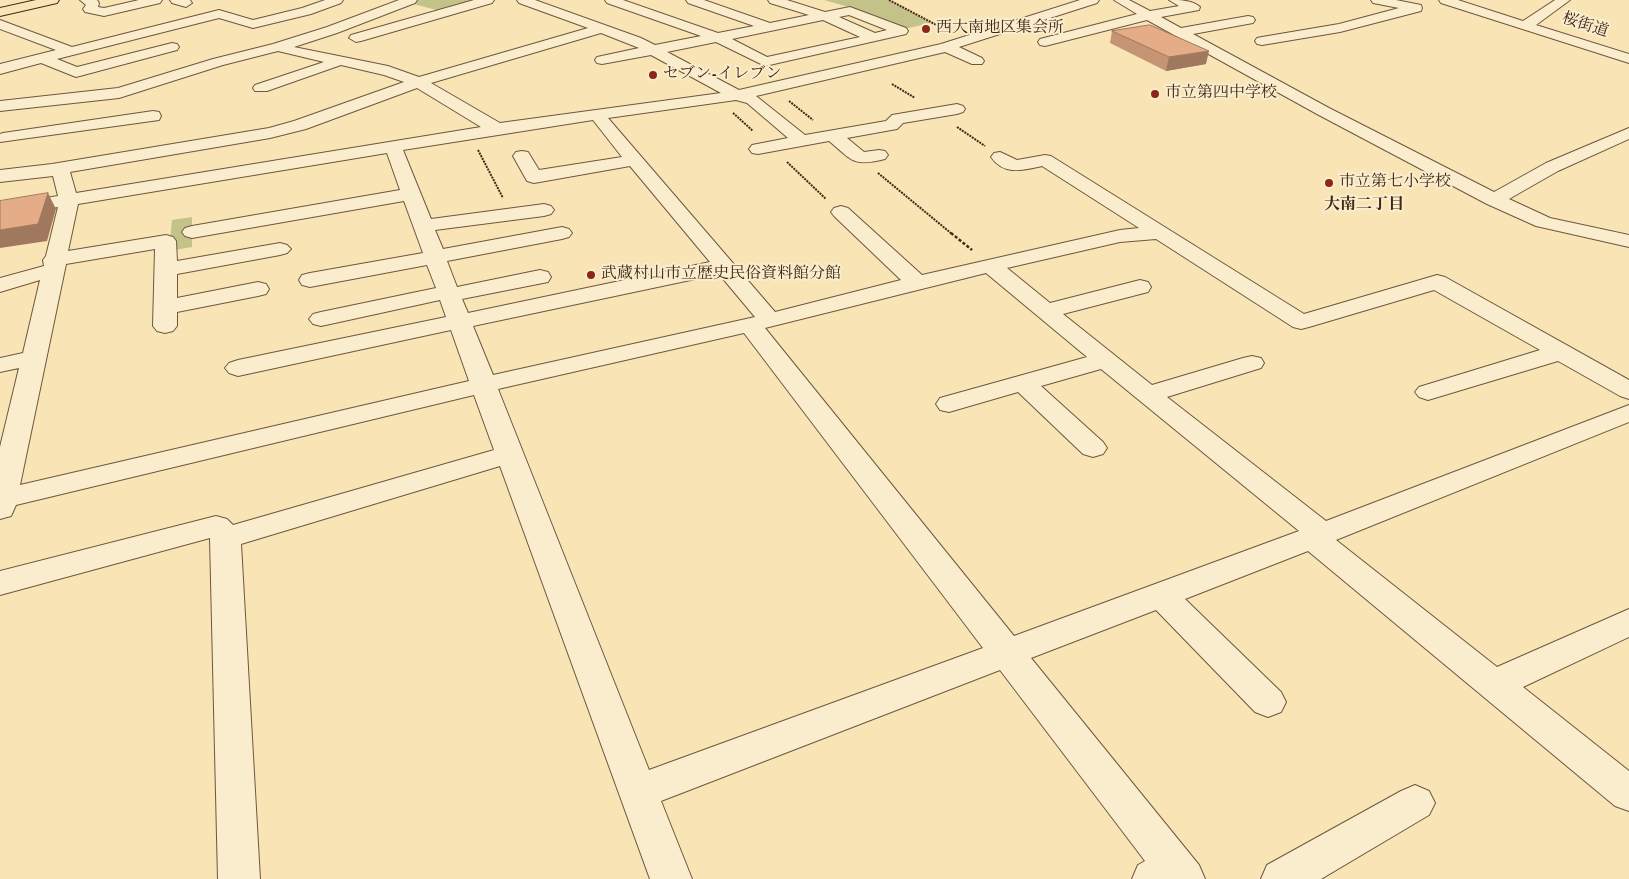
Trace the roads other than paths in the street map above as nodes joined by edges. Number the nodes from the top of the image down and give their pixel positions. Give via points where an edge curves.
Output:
1 (53, 0) edge
2 (86, 0) edge
3 (156, 0) edge
4 (338, 0) edge
5 (411, 0) edge
6 (488, 0) edge
7 (523, 0) edge
8 (611, 0) edge
9 (695, 0) edge
10 (774, 0) edge
11 (1093, 0) edge
12 (1120, 0) edge
13 (1175, 0) edge
14 (1377, 0) edge
15 (1564, 0) edge
16 (187, 1) edge
17 (1464, 2) edge
18 (282, 3) dead end
19 (321, 6) junction
20 (1444, 7) edge
21 (306, 11) junction
22 (0, 12) edge
23 (219, 14) junction
24 (374, 14) junction
25 (650, 14) junction
26 (1150, 15) junction
27 (825, 16) junction
28 (277, 18) junction
29 (1248, 20) dead end
30 (0, 24) edge
31 (1526, 25) junction
32 (772, 27) junction
33 (598, 28) junction
34 (332, 30) junction
35 (1540, 30) junction
36 (1181, 32) junction
37 (23, 33) junction
38 (135, 35) junction
39 (720, 38) junction
40 (874, 38) junction
41 (0, 39) edge
42 (1262, 41) dead end
43 (1045, 42) dead end
44 (1590, 46) junction
45 (278, 47) junction
46 (946, 47) junction
47 (182, 50) junction
48 (652, 50) junction
49 (70, 51) junction
50 (821, 51) junction
51 (1629, 51) edge
52 (307, 52) junction
53 (42, 58) junction
54 (1629, 59) edge
55 (602, 60) dead end
56 (340, 61) junction
57 (977, 61) dead end
58 (218, 62) junction
59 (0, 68) edge
60 (864, 68) junction
61 (884, 78) dead end
62 (418, 82) junction
63 (261, 88) dead end
64 (124, 91) junction
65 (737, 95) junction
66 (147, 100) dead end
67 (6, 105) edge
68 (957, 109) dead end
69 (596, 114) junction
70 (153, 116) dead end
71 (497, 129) junction
72 (1629, 133) edge
73 (832, 135) junction
74 (801, 141) junction
75 (1, 143) edge
76 (393, 146) junction
77 (758, 149) dead end
78 (879, 155) dead end
79 (522, 156) dead end
80 (1000, 156) dead end
81 (634, 160) junction
82 (52, 170) junction
83 (0, 176) edge
84 (411, 194) junction
85 (1494, 200) junction
86 (69, 201) junction
87 (509, 208) junction
88 (544, 210) dead end
89 (0, 211) edge
90 (841, 212) dead end
91 (423, 226) junction
92 (192, 232) dead end
93 (562, 233) dead end
94 (1158, 233) junction
95 (527, 240) junction
96 (1629, 241) edge
97 (280, 249) dead end
98 (434, 257) junction
99 (53, 265) junction
100 (990, 265) junction
101 (724, 266) junction
102 (166, 269) junction
103 (540, 277) dead end
104 (310, 280) dead end
105 (917, 283) junction
106 (0, 285) edge
107 (1140, 287) dead end
108 (258, 289) dead end
109 (452, 303) junction
110 (1046, 311) junction
111 (321, 319) dead end
112 (760, 322) junction
113 (1560, 352) junction
114 (33, 358) junction
115 (1105, 360) junction
116 (1252, 363) dead end
117 (0, 365) edge
118 (238, 368) dead end
119 (1023, 383) junction
120 (483, 385) junction
121 (1629, 391) edge
122 (1428, 392) dead end
123 (1148, 395) junction
124 (949, 404) dead end
125 (1629, 413) edge
126 (10, 417) edge
127 (1093, 448) dead end
128 (510, 454) junction
129 (1, 502) edge
130 (1317, 536) junction
131 (227, 538) junction
132 (0, 582) edge
133 (1160, 594) junction
134 (1629, 622) edge
135 (1007, 653) junction
136 (1493, 685) junction
137 (1268, 702) dead end
138 (638, 792) junction
139 (1629, 794) edge
140 (1415, 803) dead end
141 (1171, 875) edge
142 (239, 879) edge
143 (671, 879) edge
144 (1282, 879) edge

1 - 22 main road
2 - 3 street via 93,3 90,9 104,12
4 - 19 street
5 - 24 street
6 - 52 street
7 - 33 street
8 - 25 street
9 - 25 street
9 - 32 street
10 - 27 street
11 - 46 street
12 - 26 street
13 - 26 street via 1194,7
14 - 42 street via 1421,9 1340,28
15 - 31 street
16 - 23 street
17 - 20 street, 桜街道
17 - 31 street, 桜街道
18 - 21 street
19 - 21 street
19 - 24 street
20 - 35 street via 1527,30
21 - 28 street
23 - 28 street via 252,24
23 - 38 street
24 - 34 street
25 - 33 street
25 - 39 street
26 - 36 street
26 - 43 street
27 - 32 street
27 - 40 street
27 - 40 street via 850,10 901,30
28 - 34 street
29 - 36 street
30 - 37 street
31 - 35 street, 桜街道
32 - 39 street
32 - 50 street
33 - 48 street
33 - 62 street
34 - 45 street
35 - 44 street, 桜街道
36 - 85 street
37 - 41 street
37 - 49 street
38 - 47 street
38 - 49 street
39 - 48 street
39 - 50 street via 765,62
40 - 50 street
44 - 51 street
44 - 54 street, 桜街道
45 - 52 street
45 - 58 street
46 - 57 street
46 - 60 street
47 - 53 street via 76,72
47 - 58 street
48 - 55 street
48 - 65 street
49 - 53 street
50 - 60 street
52 - 56 street
53 - 59 street
56 - 62 street via 388,71
56 - 63 street
58 - 64 street
60 - 61 street
60 - 65 street
62 - 71 street
62 - 82 street via 270,133
64 - 66 street
64 - 67 street
65 - 69 street
65 - 74 street via 753,100
67 - 75 street
68 - 73 street
69 - 71 street
69 - 81 street
70 - 75 street
71 - 76 street
72 - 85 street via 1552,167
73 - 74 street
73 - 78 street via 860,158
74 - 77 street
76 - 84 street
76 - 86 street
79 - 81 street via 534,177
80 - 94 street via 1014,166 1045,160
81 - 101 street
82 - 83 street
82 - 86 street via 61,172
84 - 91 street
84 - 92 street
85 - 96 street via 1543,222
86 - 89 street
86 - 99 street
87 - 88 street
87 - 91 street
87 - 95 street
90 - 105 street
91 - 98 street
93 - 95 street
94 - 100 street via 1120,236
94 - 113 street via 1301,322 1437,282
95 - 98 street
97 - 102 street
98 - 104 street
98 - 109 street
99 - 102 street via 166,241
99 - 106 street
99 - 114 street
100 - 105 street
100 - 110 street
101 - 109 street
101 - 112 street
102 - 108 street via 166,316
103 - 109 street
105 - 112 street
107 - 110 street
109 - 111 street
109 - 118 street
109 - 120 street
110 - 115 street
112 - 120 street
112 - 135 street
113 - 121 street
113 - 122 street
114 - 117 street
114 - 126 street
115 - 119 street
115 - 123 street
116 - 123 street
119 - 124 street
119 - 127 street
120 - 128 street
120 - 129 street
123 - 130 street
125 - 130 street
126 - 129 street
128 - 131 street
128 - 138 street
130 - 133 street
130 - 136 street
131 - 132 street via 216,526
131 - 142 street
133 - 135 street
133 - 137 street
134 - 136 street
135 - 138 street
135 - 141 street
136 - 139 street
138 - 143 street
140 - 144 street

